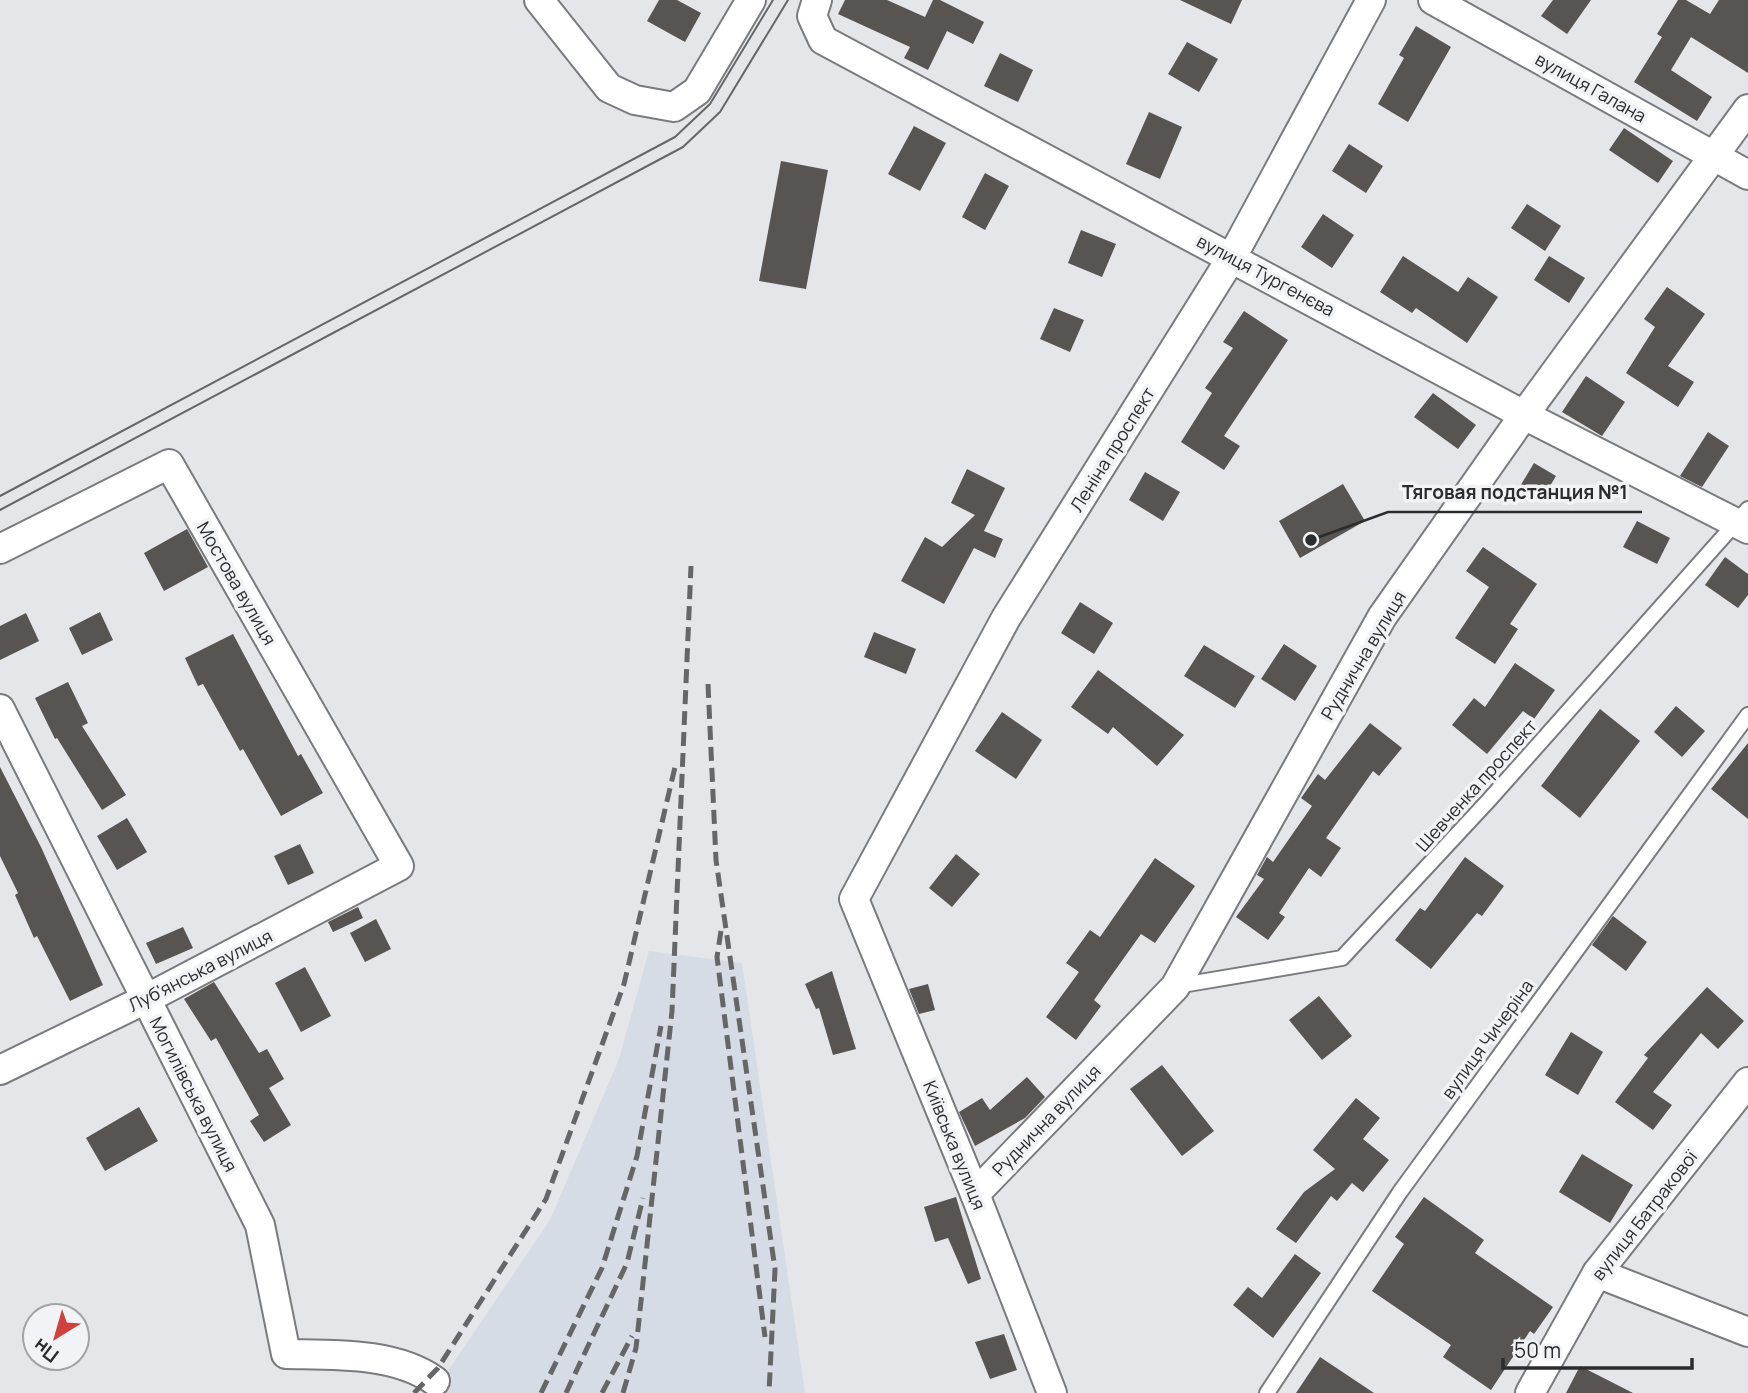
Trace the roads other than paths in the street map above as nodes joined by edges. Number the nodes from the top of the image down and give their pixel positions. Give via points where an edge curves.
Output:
1 (539, 0) edge
2 (751, 0) edge
3 (817, 0) edge
4 (1371, 0) edge
5 (1433, 0) edge
6 (1748, 109) edge
7 (1714, 155) junction
8 (1748, 175) edge
9 (1233, 257) junction
10 (1524, 415) junction
11 (1744, 520) edge
12 (0, 549) edge
13 (0, 709) edge
14 (1748, 715) edge
15 (399, 866) joint
16 (854, 899) joint
17 (1175, 987) junction
18 (146, 999) junction
19 (0, 1070) edge
20 (1748, 1082) edge
21 (975, 1194) junction
22 (1597, 1273) junction
23 (1748, 1332) edge
24 (435, 1381) dead end
25 (1052, 1393) edge
26 (1267, 1393) edge
27 (1530, 1393) edge

1 - 2 street via 609,88 635,100 674,107 697,91
3 - 9 street, вулиця Тургенєва via 812,16 823,40
4 - 9 street, Леніна проспект
5 - 7 street, вулиця Галана
6 - 7 street, Руднична вулиця
7 - 8 street, вулиця Галана
7 - 10 street, Руднична вулиця
9 - 10 street, вулиця Тургенєва
9 - 16 street, Леніна проспект via 1006,618
10 - 11 street, вулиця Тургенєва
10 - 17 street, Руднична вулиця via 1382,617
11 - 17 lane, Шевченка проспект via 1342,958
12 - 15 street, Мостова вулиця via 169,464
13 - 18 street, Могилівська вулиця
14 - 26 lane, вулиця Чичеріна via 1400,1192
15 - 18 street, Луб'янська вулиця
16 - 21 street, Київська вулиця
17 - 21 street, Руднична вулиця
18 - 19 street, Луб'янська вулиця
18 - 24 street, Могилівська вулиця via 260,1225 286,1354 350,1356 412,1368
20 - 22 street, вулиця Батракової
21 - 25 street, Київська вулиця
22 - 23 street
22 - 27 street, вулиця Батракової

